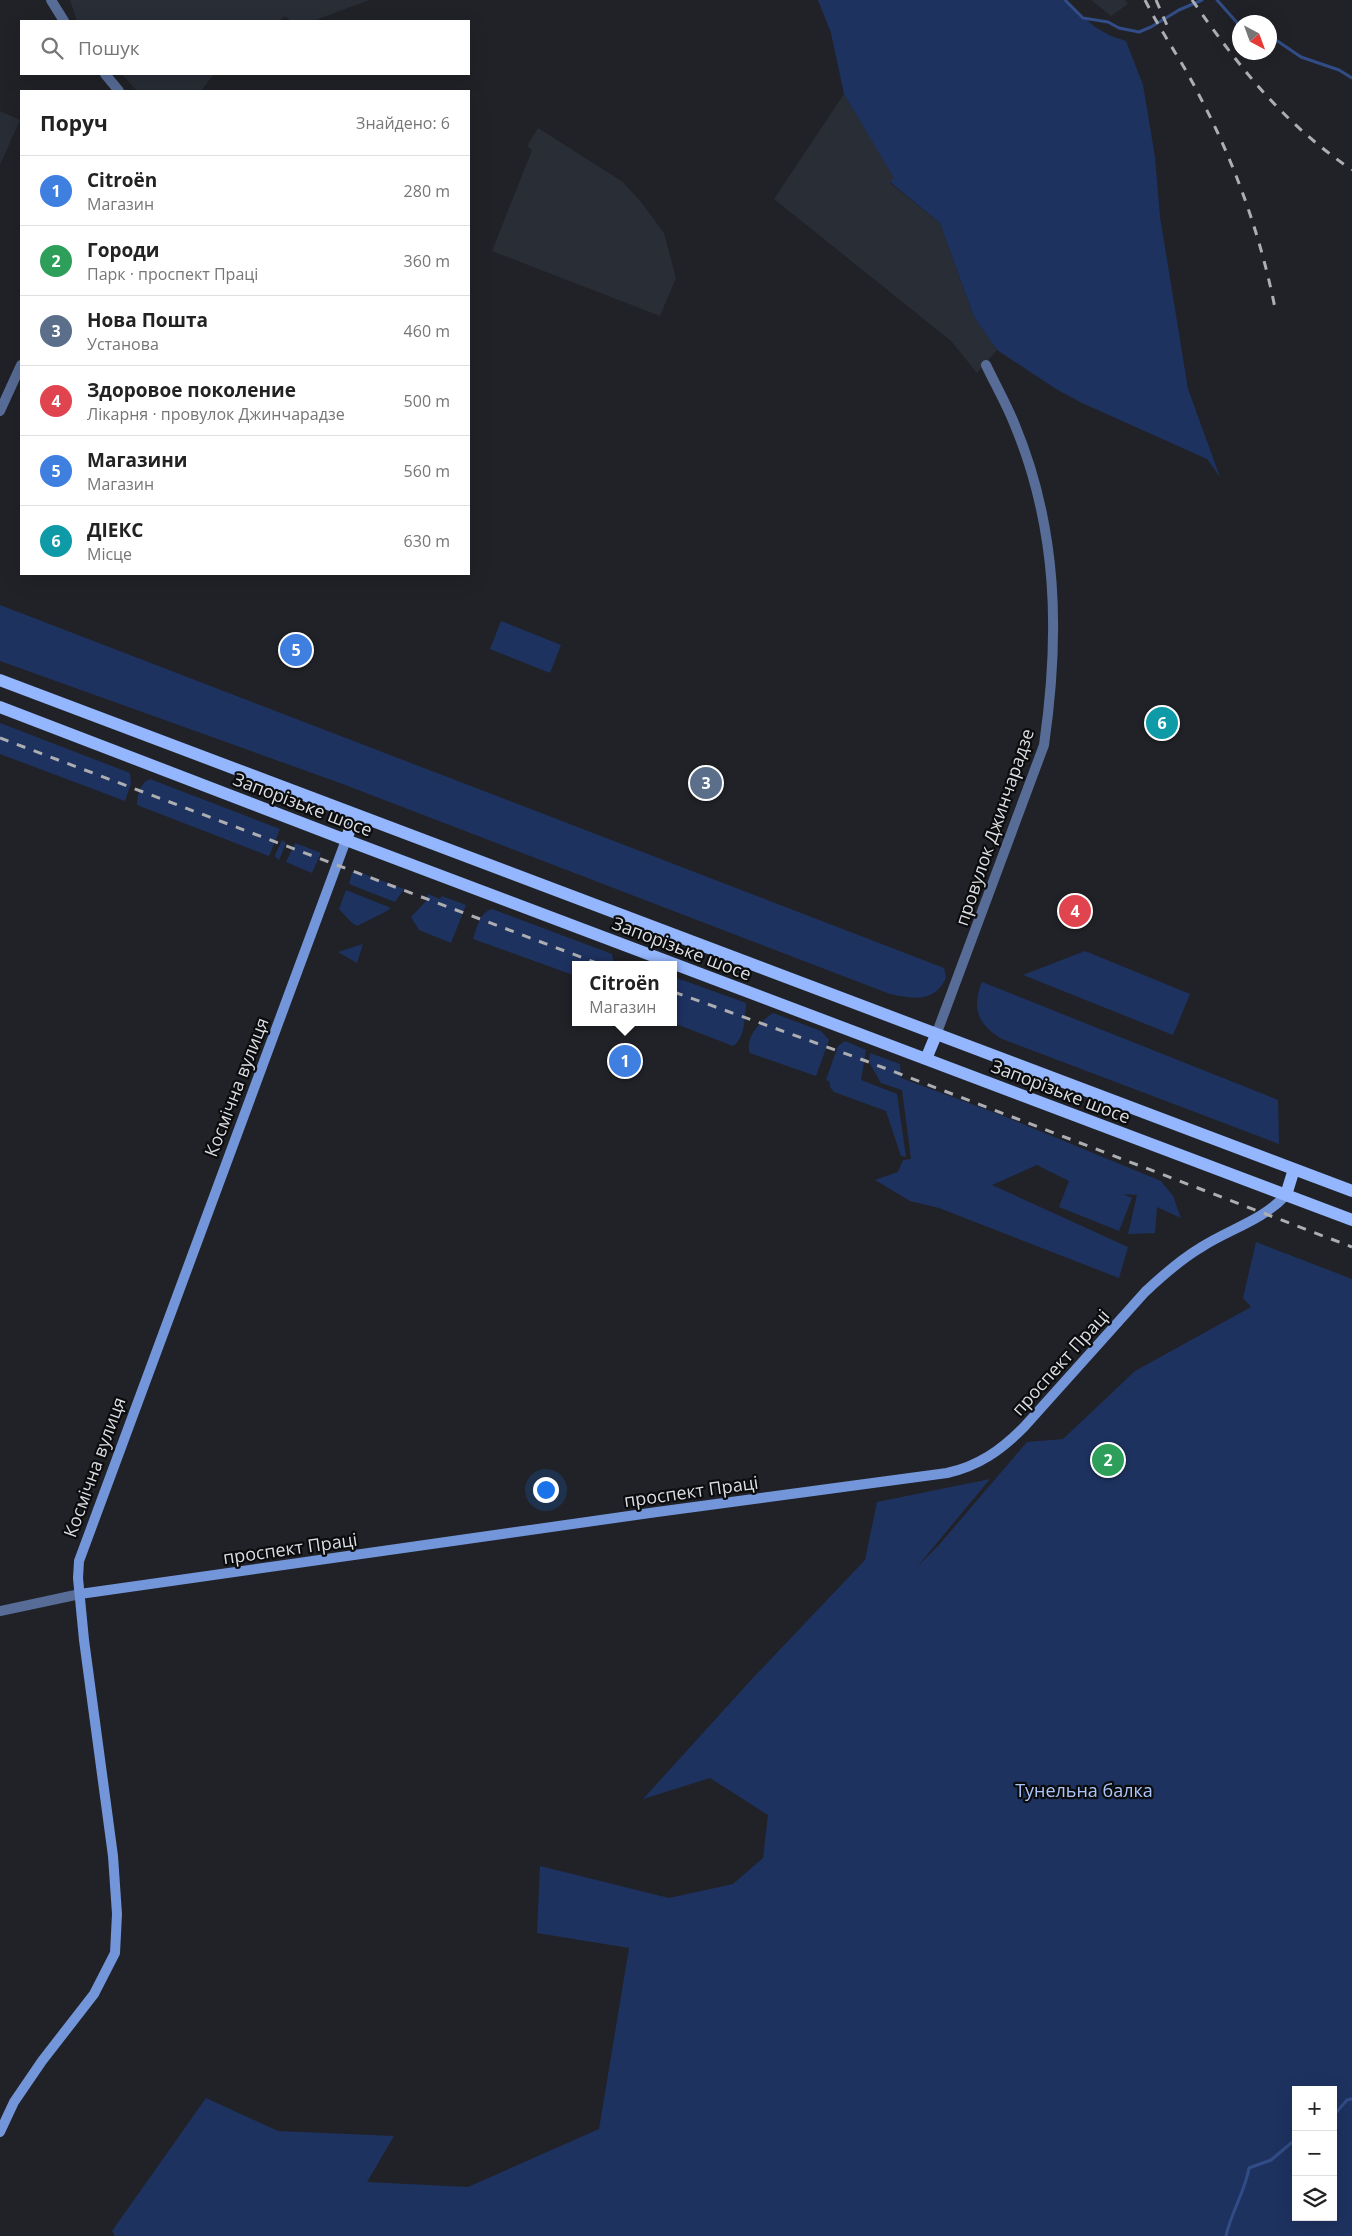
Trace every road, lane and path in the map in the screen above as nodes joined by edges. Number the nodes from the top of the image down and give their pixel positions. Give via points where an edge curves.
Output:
1 (50, 0) edge
2 (63, 20) edge
3 (106, 75) edge
4 (118, 90) edge
5 (986, 365) dead end
6 (20, 366) edge
7 (0, 411) edge
8 (0, 680) edge
9 (0, 707) edge
10 (355, 814) junction
11 (346, 840) junction
12 (666, 961) edge
13 (677, 965) edge
14 (936, 1035) junction
15 (926, 1059) junction
16 (1294, 1169) junction
17 (1352, 1192) edge
18 (1286, 1195) junction
19 (1352, 1220) edge
20 (80, 1594) junction
21 (0, 1611) edge
22 (0, 2132) edge

1 - 2 street
3 - 4 street
5 - 14 street, провулок Джинчарадзе via 1014,423 1030,466 1044,523 1054,600 1051,696 1044,744
6 - 7 street
8 - 10 main road, Запорізьке шосе
9 - 11 main road, Запорізьке шосе
10 - 11 main road, Космічна вулиця
10 - 14 main road, Запорізьке шосе
11 - 12 main road, Запорізьке шосе
11 - 20 main road, Космічна вулиця via 84,1546 78,1571
13 - 15 main road, Запорізьке шосе
14 - 15 main road
14 - 16 main road, Запорізьке шосе
15 - 18 main road, Запорізьке шосе
16 - 17 main road, Запорізьке шосе
16 - 18 main road
18 - 19 main road, Запорізьке шосе
18 - 20 main road, проспект Праці via 1266,1214 1200,1248 1163,1275 1024,1427 1004,1447 973,1466 947,1473
20 - 21 street, проспект Праці
20 - 22 main road, Космічна вулиця via 98,1761 113,1856 117,1914 115,1953 94,1994 14,2102

